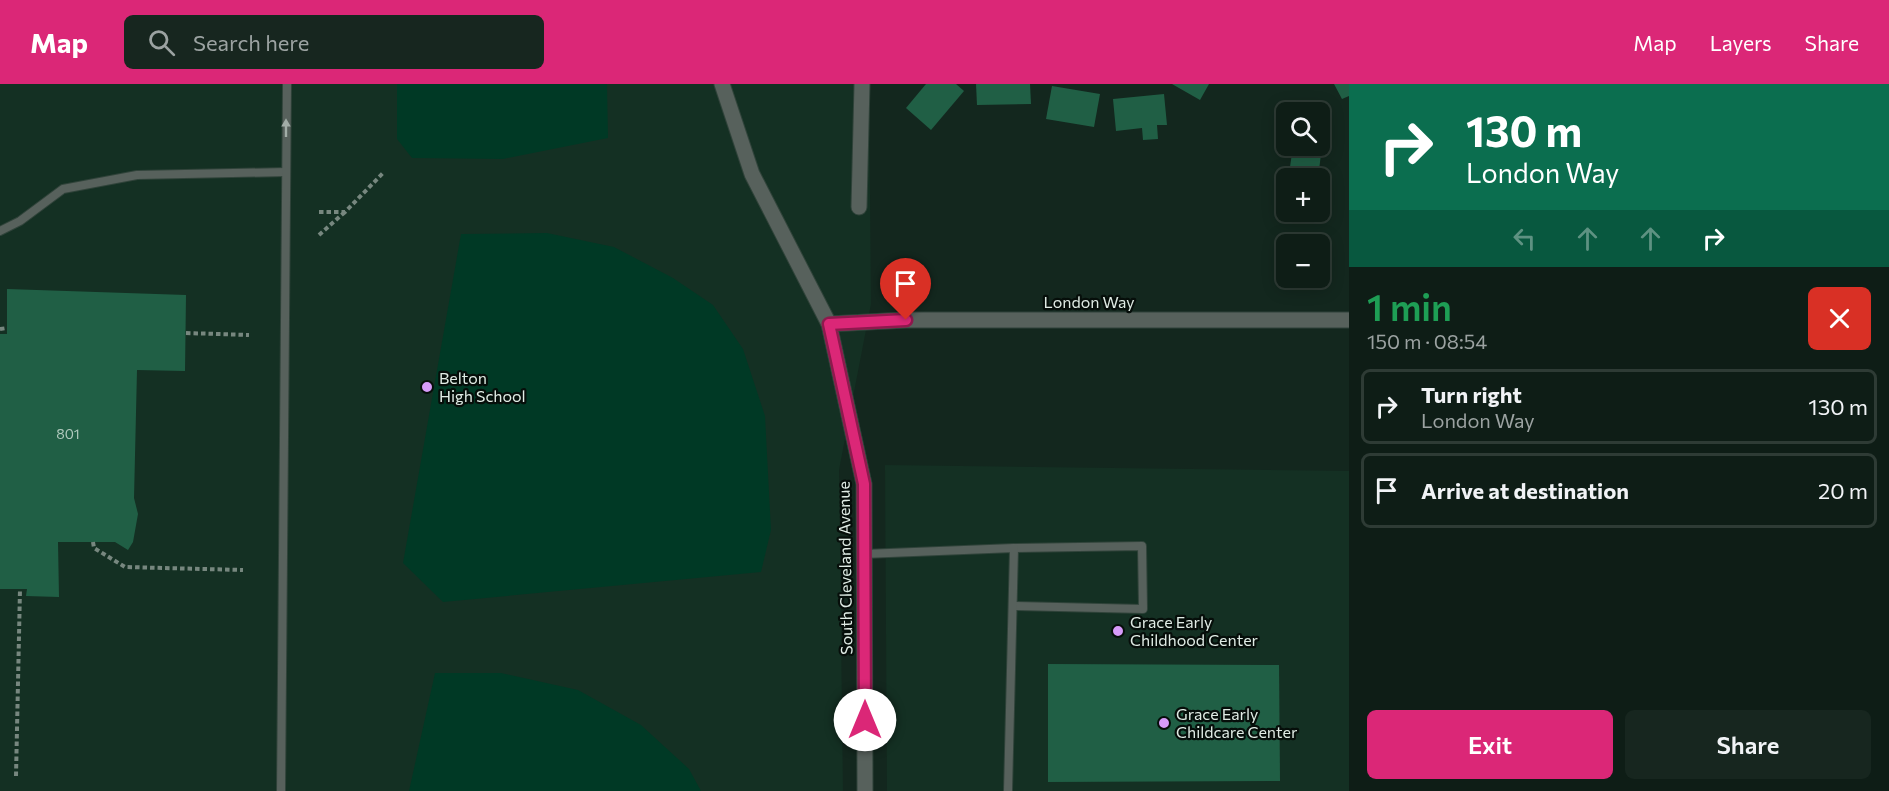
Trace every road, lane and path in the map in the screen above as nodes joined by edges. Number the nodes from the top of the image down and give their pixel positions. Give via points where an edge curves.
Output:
1 (287, 84) edge
2 (723, 84) edge
3 (862, 84) edge
4 (384, 171) dead end
5 (286, 172) junction
6 (860, 207) dead end
7 (319, 212) dead end
8 (345, 212) junction
9 (0, 231) edge
10 (319, 235) dead end
11 (1349, 320) edge
12 (829, 324) junction
13 (7, 328) dead end
14 (0, 329) edge
15 (186, 333) dead end
16 (249, 335) dead end
17 (93, 542) dead end
18 (1014, 548) junction
19 (864, 554) junction
20 (243, 570) dead end
21 (20, 589) dead end
22 (1014, 606) junction
23 (16, 776) dead end
24 (281, 791) edge
25 (865, 791) edge
26 (1008, 791) edge

5 -> 1 lane
2 - 12 street, South Cleveland Avenue via 752,174
3 - 6 street
4 - 8 path
5 - 9 lane via 137,176 63,189
5 - 24 lane
7 - 8 path
8 - 10 path
11 - 12 street, London Way via 906,320
12 - 19 street, South Cleveland Avenue via 864,484
13 - 14 path
15 - 16 path
17 - 20 path via 94,548 125,567
18 - 19 lane
18 - 22 lane
18 - 22 lane via 1142,546 1143,609
19 - 25 street, South Cleveland Avenue
21 - 23 path
22 - 26 lane

